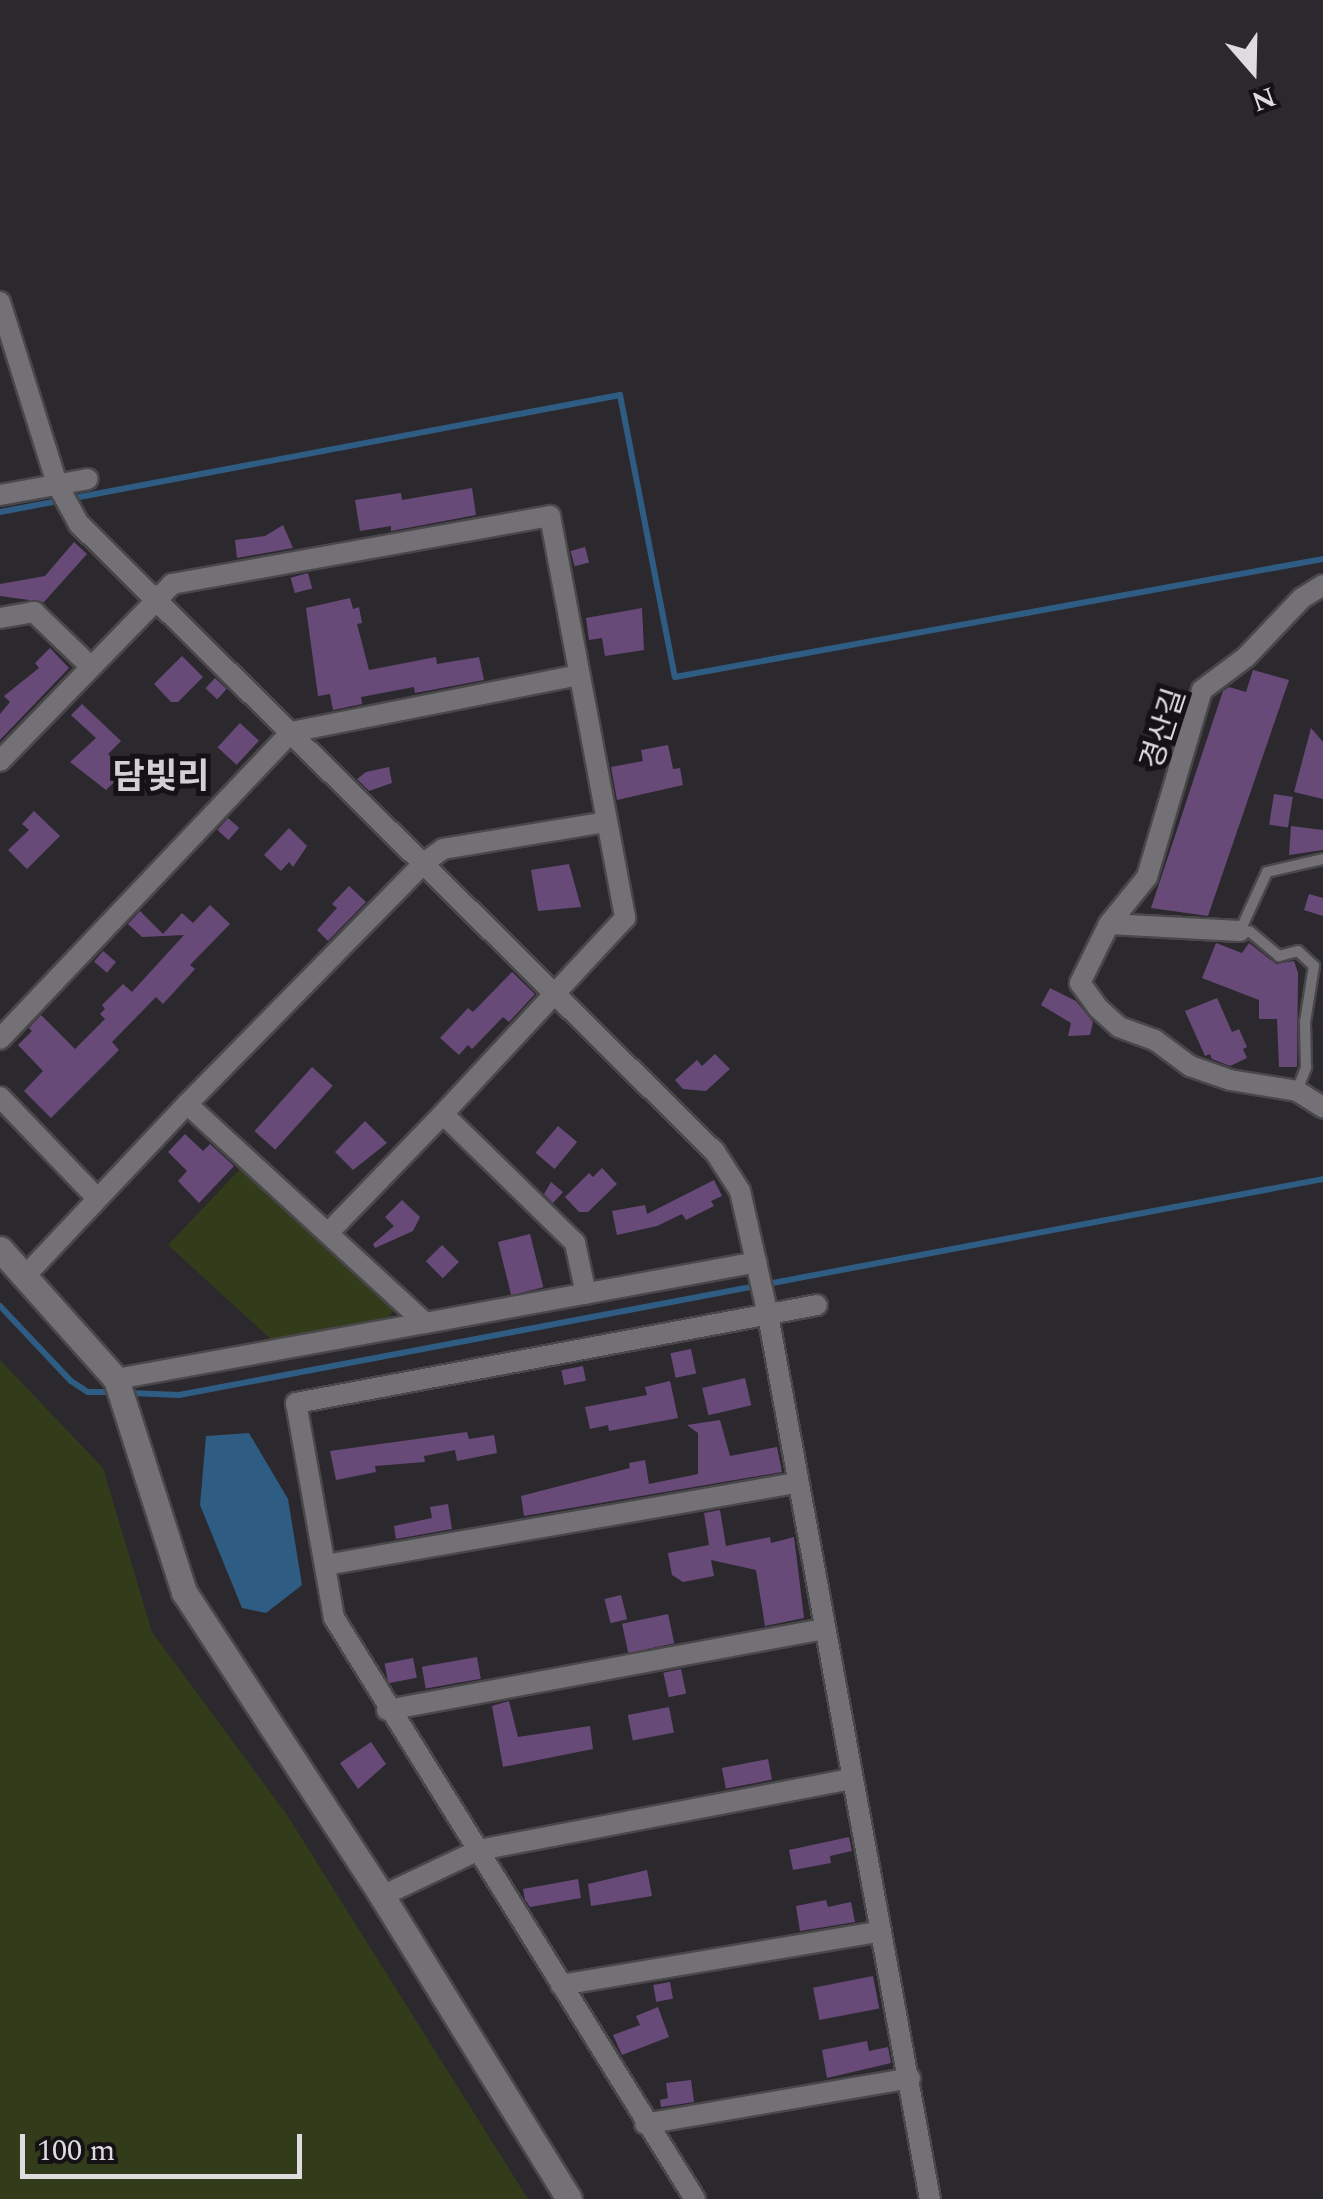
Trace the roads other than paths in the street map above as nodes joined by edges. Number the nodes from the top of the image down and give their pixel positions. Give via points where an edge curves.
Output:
1 (0, 302) edge
2 (88, 479) dead end
3 (57, 484) junction
4 (0, 495) edge
5 (1323, 586) edge
6 (155, 599) junction
7 (0, 618) edge
8 (89, 665) junction
9 (579, 674) junction
10 (291, 732) junction
11 (0, 760) edge
12 (606, 822) junction
13 (1323, 859) edge
14 (424, 863) junction
15 (1109, 924) junction
16 (1240, 931) junction
17 (557, 994) junction
18 (0, 1039) edge
19 (1296, 1091) junction
20 (0, 1097) edge
21 (188, 1104) junction
22 (1323, 1107) edge
23 (443, 1114) junction
24 (97, 1198) junction
25 (330, 1232) junction
26 (0, 1249) edge
27 (756, 1262) junction
28 (26, 1275) junction
29 (586, 1294) junction
30 (817, 1304) dead end
31 (768, 1315) junction
32 (425, 1323) junction
33 (116, 1379) junction
34 (796, 1483) junction
35 (326, 1565) junction
36 (823, 1629) junction
37 (388, 1710) junction
38 (851, 1779) junction
39 (479, 1850) junction
40 (382, 1896) junction
41 (880, 1932) junction
42 (561, 1985) junction
43 (910, 2078) junction
44 (645, 2124) junction
45 (569, 2199) edge
46 (695, 2199) edge
47 (930, 2199) edge

1 - 3 street
2 - 3 street
3 - 4 street
3 - 6 street via 79,524
5 - 15 street, 경산길 via 1202,690 1147,877
6 - 8 street
6 - 9 street via 172,584 550,516
6 - 10 street
7 - 8 street via 34,612
8 - 11 street
9 - 10 street
9 - 12 street
10 - 14 street
10 - 18 street
12 - 14 street via 443,849
12 - 17 street via 625,918
13 - 16 lane via 1267,872
14 - 17 street
14 - 21 street
15 - 16 street
15 - 19 street, 경산길 via 1080,983 1119,1027 1155,1040 1190,1066
16 - 19 lane via 1279,956 1298,951 1314,966 1306,1067
17 - 23 street
17 - 27 street via 716,1152 740,1192
19 - 22 street, 경산길
20 - 24 street
21 - 24 street
21 - 25 street
23 - 25 street
23 - 29 street via 575,1243
24 - 28 street
25 - 32 street
26 - 28 street
27 - 29 street
27 - 31 street
28 - 33 street
29 - 32 street
30 - 31 street
31 - 34 street
31 - 35 street via 296,1402
32 - 33 street
33 - 40 street via 184,1592
34 - 35 street
34 - 36 street
35 - 37 street via 334,1618
36 - 37 street
36 - 38 street
37 - 39 street
38 - 39 street
38 - 41 street
39 - 40 street
39 - 42 street
40 - 45 street
41 - 42 street
41 - 43 street
42 - 44 street
43 - 44 street
43 - 47 street
44 - 46 street

